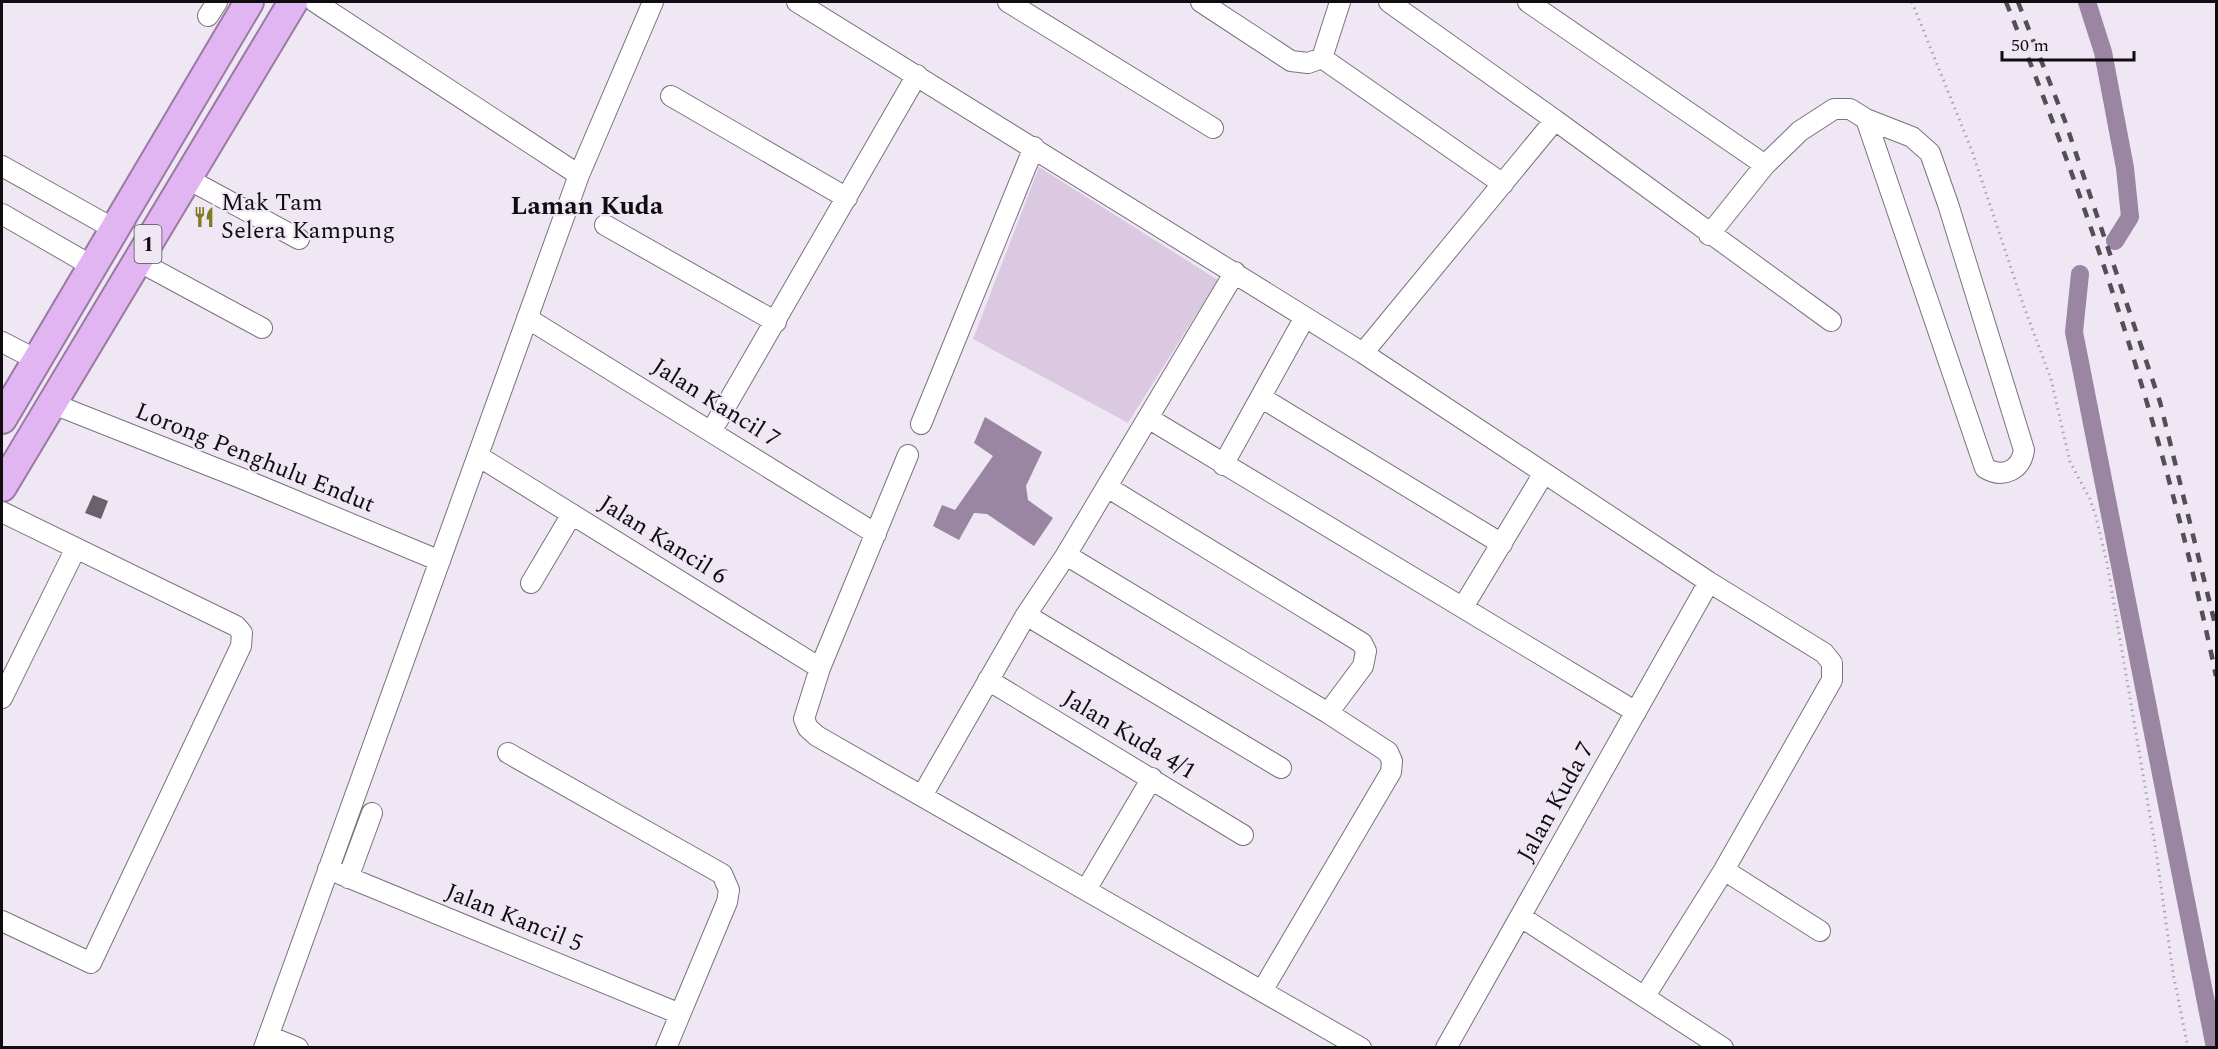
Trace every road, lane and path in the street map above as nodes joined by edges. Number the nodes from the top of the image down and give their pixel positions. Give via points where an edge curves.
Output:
1 (249, 2) edge
2 (293, 2) edge
3 (315, 2) edge
4 (653, 2) edge
5 (797, 2) edge
6 (1008, 2) edge
7 (1202, 2) edge
8 (1340, 2) edge
9 (1389, 2) edge
10 (1528, 2) edge
11 (1912, 2) edge
12 (1322, 58) junction
13 (917, 75) junction
14 (671, 96) dead end
15 (1866, 119) junction
16 (1556, 120) junction
17 (1213, 128) dead end
18 (1034, 147) junction
19 (1765, 165) junction
20 (2, 166) edge
21 (579, 175) junction
22 (186, 178) junction
23 (1503, 184) junction
24 (847, 198) junction
25 (2, 214) edge
26 (605, 225) dead end
27 (114, 229) junction
28 (1710, 235) junction
29 (299, 239) dead end
30 (138, 261) junction
31 (92, 266) junction
32 (1235, 272) junction
33 (1305, 317) junction
34 (527, 318) junction
35 (1831, 321) dead end
36 (776, 322) junction
37 (262, 328) dead end
38 (2, 342) edge
39 (1363, 353) junction
40 (37, 360) junction
41 (1262, 398) junction
42 (51, 403) junction
43 (1148, 418) junction
44 (2, 419) edge
45 (921, 424) dead end
46 (712, 430) junction
47 (908, 455) dead end
48 (478, 456) junction
49 (1223, 465) junction
50 (1544, 473) junction
51 (2, 486) edge
52 (1107, 487) junction
53 (2, 512) edge
54 (572, 514) junction
55 (876, 534) junction
56 (1502, 544) junction
57 (75, 548) junction
58 (1066, 555) junction
59 (440, 561) junction
60 (1709, 582) junction
61 (531, 583) dead end
62 (1463, 607) junction
63 (1026, 615) junction
64 (820, 668) junction
65 (988, 680) junction
66 (2, 698) edge
67 (1636, 712) junction
68 (1328, 713) junction
69 (508, 753) dead end
70 (1281, 768) dead end
71 (1152, 778) junction
72 (923, 794) junction
73 (372, 813) dead end
74 (1244, 835) dead end
75 (328, 869) junction
76 (1724, 870) junction
77 (348, 878) junction
78 (1087, 888) junction
79 (1521, 917) junction
80 (2, 921) edge
81 (1820, 931) dead end
82 (1262, 991) junction
83 (1645, 996) junction
84 (680, 1014) junction
85 (266, 1042) edge
86 (298, 1047) edge
87 (666, 1047) edge
88 (1361, 1047) edge
89 (1446, 1047) edge
90 (1724, 1047) edge
91 (2188, 1047) edge

1 - 27 highway, 1
2 - 22 highway, 1
3 - 21 street
4 - 21 street
5 - 13 street
6 - 17 street
7 - 12 street via 1291,61 1308,63
8 - 12 street
9 - 16 street
10 - 19 street
11 - 91 path via 1972,151 2051,378 2070,462 2096,517
12 - 23 street
13 - 18 street
13 - 24 street
14 - 24 street
15 - 15 street via 1985,468 1992,472 2012,470 2022,461 2024,450 1930,153 1911,137
15 - 19 street via 1850,109 1834,109 1800,131
16 - 23 street
16 - 28 street
18 - 32 street
18 - 45 street
19 - 28 street
20 - 27 street
21 - 34 street
22 - 29 street
22 - 30 highway, 1
23 - 39 street
24 - 36 street
25 - 31 street
26 - 36 street
27 - 31 highway, 1
28 - 35 street
30 - 37 street
30 - 42 highway, 1
31 - 40 highway, 1
32 - 33 street
32 - 43 street
33 - 39 street
33 - 41 street
34 - 46 street, Jalan Kancil 7
34 - 48 street
36 - 46 street
38 - 40 street
39 - 50 street
40 - 44 highway, 1
41 - 49 street
41 - 56 street
42 - 51 highway, 1
42 - 59 street, Lorong Penghulu Endut
43 - 49 street
43 - 52 street
46 - 55 street, Jalan Kancil 7
47 - 55 street
48 - 54 street, Jalan Kancil 6
48 - 59 street
49 - 62 street
50 - 56 street
50 - 60 street
52 - 58 street
52 - 68 street via 1362,643 1366,651 1363,666
53 - 57 street
54 - 61 street
54 - 64 street, Jalan Kancil 6
55 - 64 street
56 - 62 street
57 - 66 street
57 - 80 street via 236,626 242,633 241,646 91,963
58 - 63 street
58 - 68 street
59 - 75 street
60 - 67 street, Jalan Kuda 7
60 - 76 street via 1824,653 1832,663 1832,680
62 - 67 street
63 - 65 street
63 - 70 street
64 - 72 street via 804,719 808,728
65 - 71 street, Jalan Kuda 4/1
65 - 72 street
67 - 79 street, Jalan Kuda 7
68 - 82 street via 1388,752 1392,761 1390,772
69 - 84 street via 722,874 727,881 727,902
71 - 74 street, Jalan Kuda 4/1
71 - 78 street
72 - 78 street
73 - 77 street
75 - 77 street, Jalan Kancil 5
75 - 85 street
76 - 81 street
76 - 83 street
77 - 84 street, Jalan Kancil 5
78 - 82 street
79 - 83 street
79 - 89 street, Jalan Kuda 7
82 - 88 street
83 - 90 street
84 - 87 street
85 - 86 street

